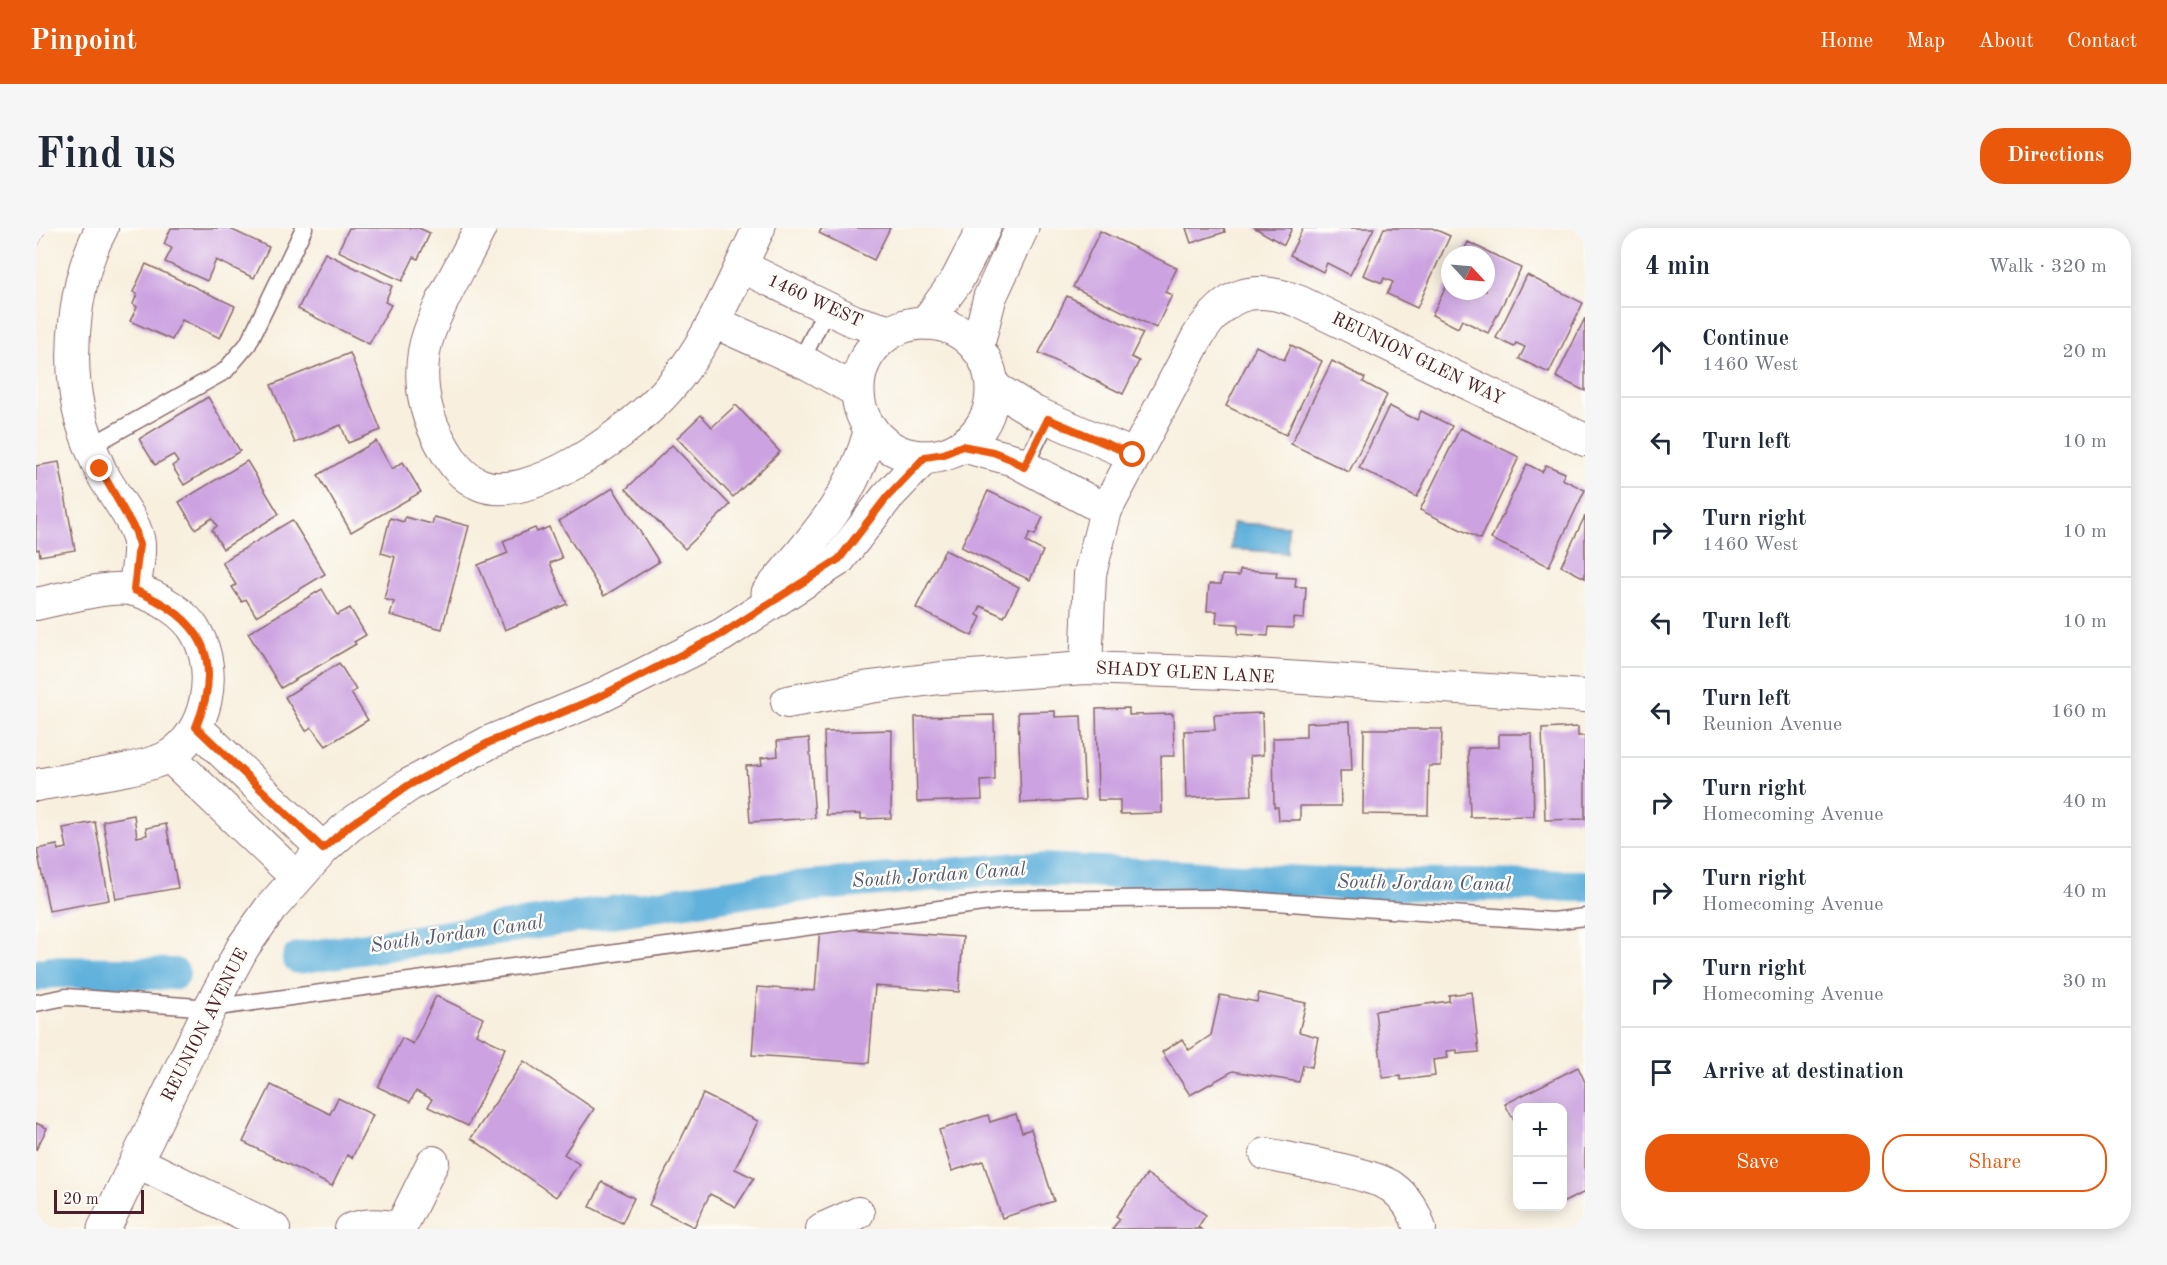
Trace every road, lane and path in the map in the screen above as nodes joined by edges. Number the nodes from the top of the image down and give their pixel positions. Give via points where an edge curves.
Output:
1 (102, 228) edge
2 (304, 228) edge
3 (480, 228) edge
4 (759, 228) edge
5 (984, 228) edge
6 (1022, 228) edge
7 (741, 266) junction
8 (827, 309) junction
9 (714, 322) junction
10 (926, 323) junction
11 (891, 332) junction
12 (977, 348) junction
13 (801, 361) junction
14 (992, 386) junction
15 (858, 392) junction
16 (1048, 419) junction
17 (871, 429) junction
18 (1585, 440) edge
19 (92, 446) junction
20 (962, 446) junction
21 (1133, 455) junction
22 (925, 457) junction
23 (1024, 467) junction
24 (1106, 510) junction
25 (134, 590) junction
26 (36, 604) edge
27 (746, 619) junction
28 (1086, 668) junction
29 (1585, 696) edge
30 (787, 702) dead end
31 (196, 727) junction
32 (169, 756) junction
33 (36, 784) edge
34 (261, 790) junction
35 (234, 818) junction
36 (323, 849) junction
37 (297, 878) junction
38 (1585, 917) edge
39 (36, 1003) edge
40 (210, 1008) junction
41 (1266, 1154) dead end
42 (138, 1162) junction
43 (433, 1162) dead end
44 (858, 1213) dead end
45 (104, 1229) edge
46 (274, 1229) edge
47 (351, 1229) edge
48 (399, 1229) edge
49 (822, 1229) edge
50 (1420, 1229) edge

1 - 19 street via 79,295 72,351 78,407
2 - 19 lane via 248,344 225,371
3 - 9 street via 435,320 424,349 421,378 425,406 453,465 481,485 509,488 548,476 621,433 657,402
4 - 7 street
5 - 10 street via 957,280
6 - 12 street via 990,297
7 - 8 street, 1460 WEST
7 - 9 street
8 - 11 street, 1460 WEST
8 - 13 lane
9 - 13 street
10 - 11 street
10 - 12 street via 963,334
11 - 15 street via 873,348 862,368
12 - 14 street via 988,366
13 - 15 street
14 - 16 street
14 - 20 street via 989,410 978,430
15 - 17 street
16 - 21 street
16 - 23 lane
17 - 22 street via 904,454
17 - 27 street, REUNION AVENUE via 854,479 837,510
18 - 21 street, REUNION GLEN WAY via 1300,302 1267,292 1248,292 1228,301 1211,316
19 - 25 street via 100,469 136,532 139,545
20 - 22 street
20 - 23 street via 993,452
21 - 24 street
22 - 27 street, REUNION AVENUE via 892,491 839,559
23 - 24 street
24 - 28 street via 1090,574
25 - 26 street via 104,591
25 - 31 street via 180,614 196,633 206,657 209,682
27 - 36 street, REUNION AVENUE via 597,698 490,742 409,785 350,825
28 - 29 street, SHADY GLEN LANE
28 - 30 street, SHADY GLEN LANE via 941,678
31 - 32 street
31 - 34 street
32 - 33 street
32 - 35 street
34 - 35 lane
34 - 36 street
35 - 37 street
36 - 37 street, REUNION AVENUE
37 - 40 street, REUNION AVENUE via 243,948
38 - 40 lane via 1553,921 1215,898 1005,900
39 - 40 lane via 66,997
40 - 42 street, REUNION AVENUE
41 - 50 street via 1390,1186 1416,1213
42 - 45 street, REUNION AVENUE
42 - 46 street
43 - 48 street
44 - 49 street
47 - 48 street via 374,1224

